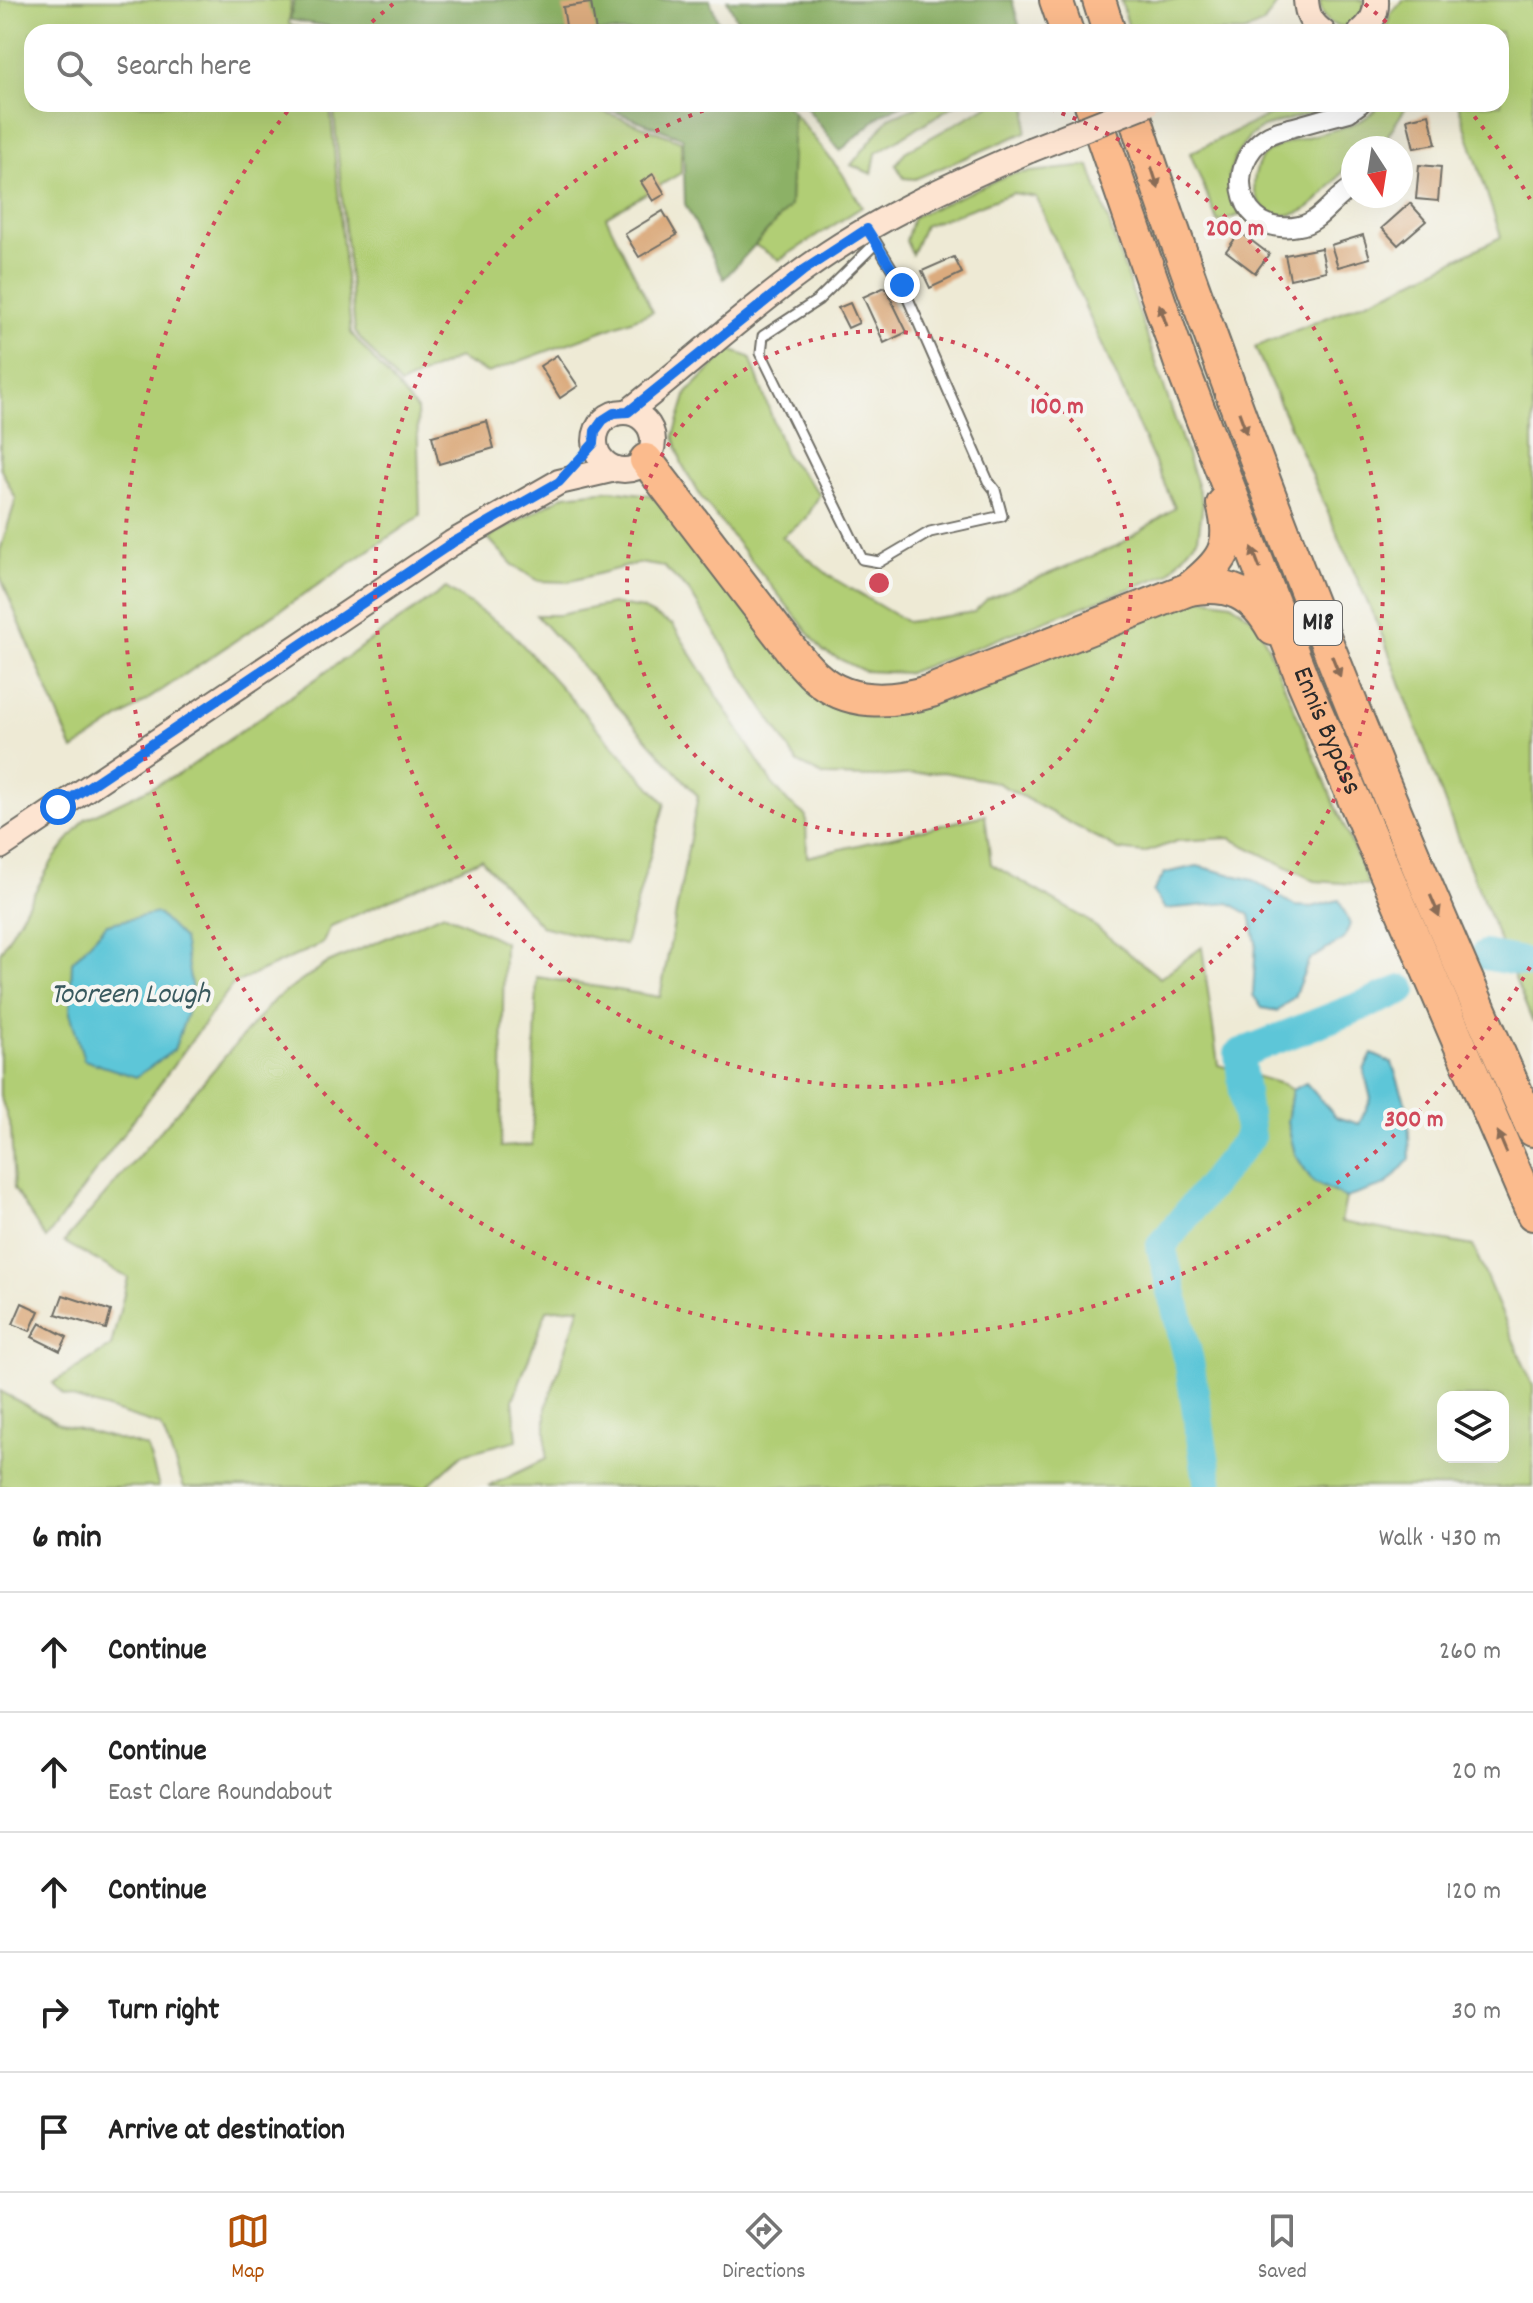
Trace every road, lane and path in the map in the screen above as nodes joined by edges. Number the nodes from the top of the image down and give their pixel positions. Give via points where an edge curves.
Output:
1 (1056, 0) edge
2 (1099, 0) edge
3 (1376, 0) edge
4 (1064, 24) edge
5 (1106, 24) edge
6 (1370, 24) edge
7 (1094, 112) edge
8 (1127, 112) edge
9 (1133, 112) edge
10 (1349, 112) edge
11 (1341, 195) edge
12 (872, 236) junction
13 (1181, 364) junction
14 (671, 378) junction
15 (628, 412) junction
16 (594, 443) junction
17 (649, 447) junction
18 (615, 469) junction
19 (559, 482) junction
20 (1189, 589) junction
21 (1304, 683) junction
22 (0, 847) edge
23 (1533, 1130) edge
24 (1533, 1214) edge

1 - 4 highway
2 - 5 highway
3 - 6 main road
13 -> 7 highway, Ennis Bypass / M18
8 - 12 main road, bridge via 950,184
9 -> 23 highway, Ennis Bypass / M18 via 1300,579
10 - 11 street via 1268,135 1247,155 1241,179 1246,208 1271,225 1303,226
12 - 12 lane via 902,285 1002,516 930,532 879,562 862,559 761,353 763,336 818,300
12 - 14 main road via 804,270
13 - 20 highway via 1229,524 1219,561
21 -> 13 highway, Ennis Bypass / M18
14 - 15 main road
14 - 17 main road
15 - 16 main road via 603,420
15 - 17 main road via 648,424
16 - 18 main road via 604,463
16 - 19 main road
17 - 18 main road via 639,466
17 - 20 highway via 793,652 816,677 855,698 904,699 931,691
18 - 19 main road
19 - 22 main road via 452,543
20 - 21 highway via 1237,591 1252,600
24 -> 21 highway, Ennis Bypass / M18

